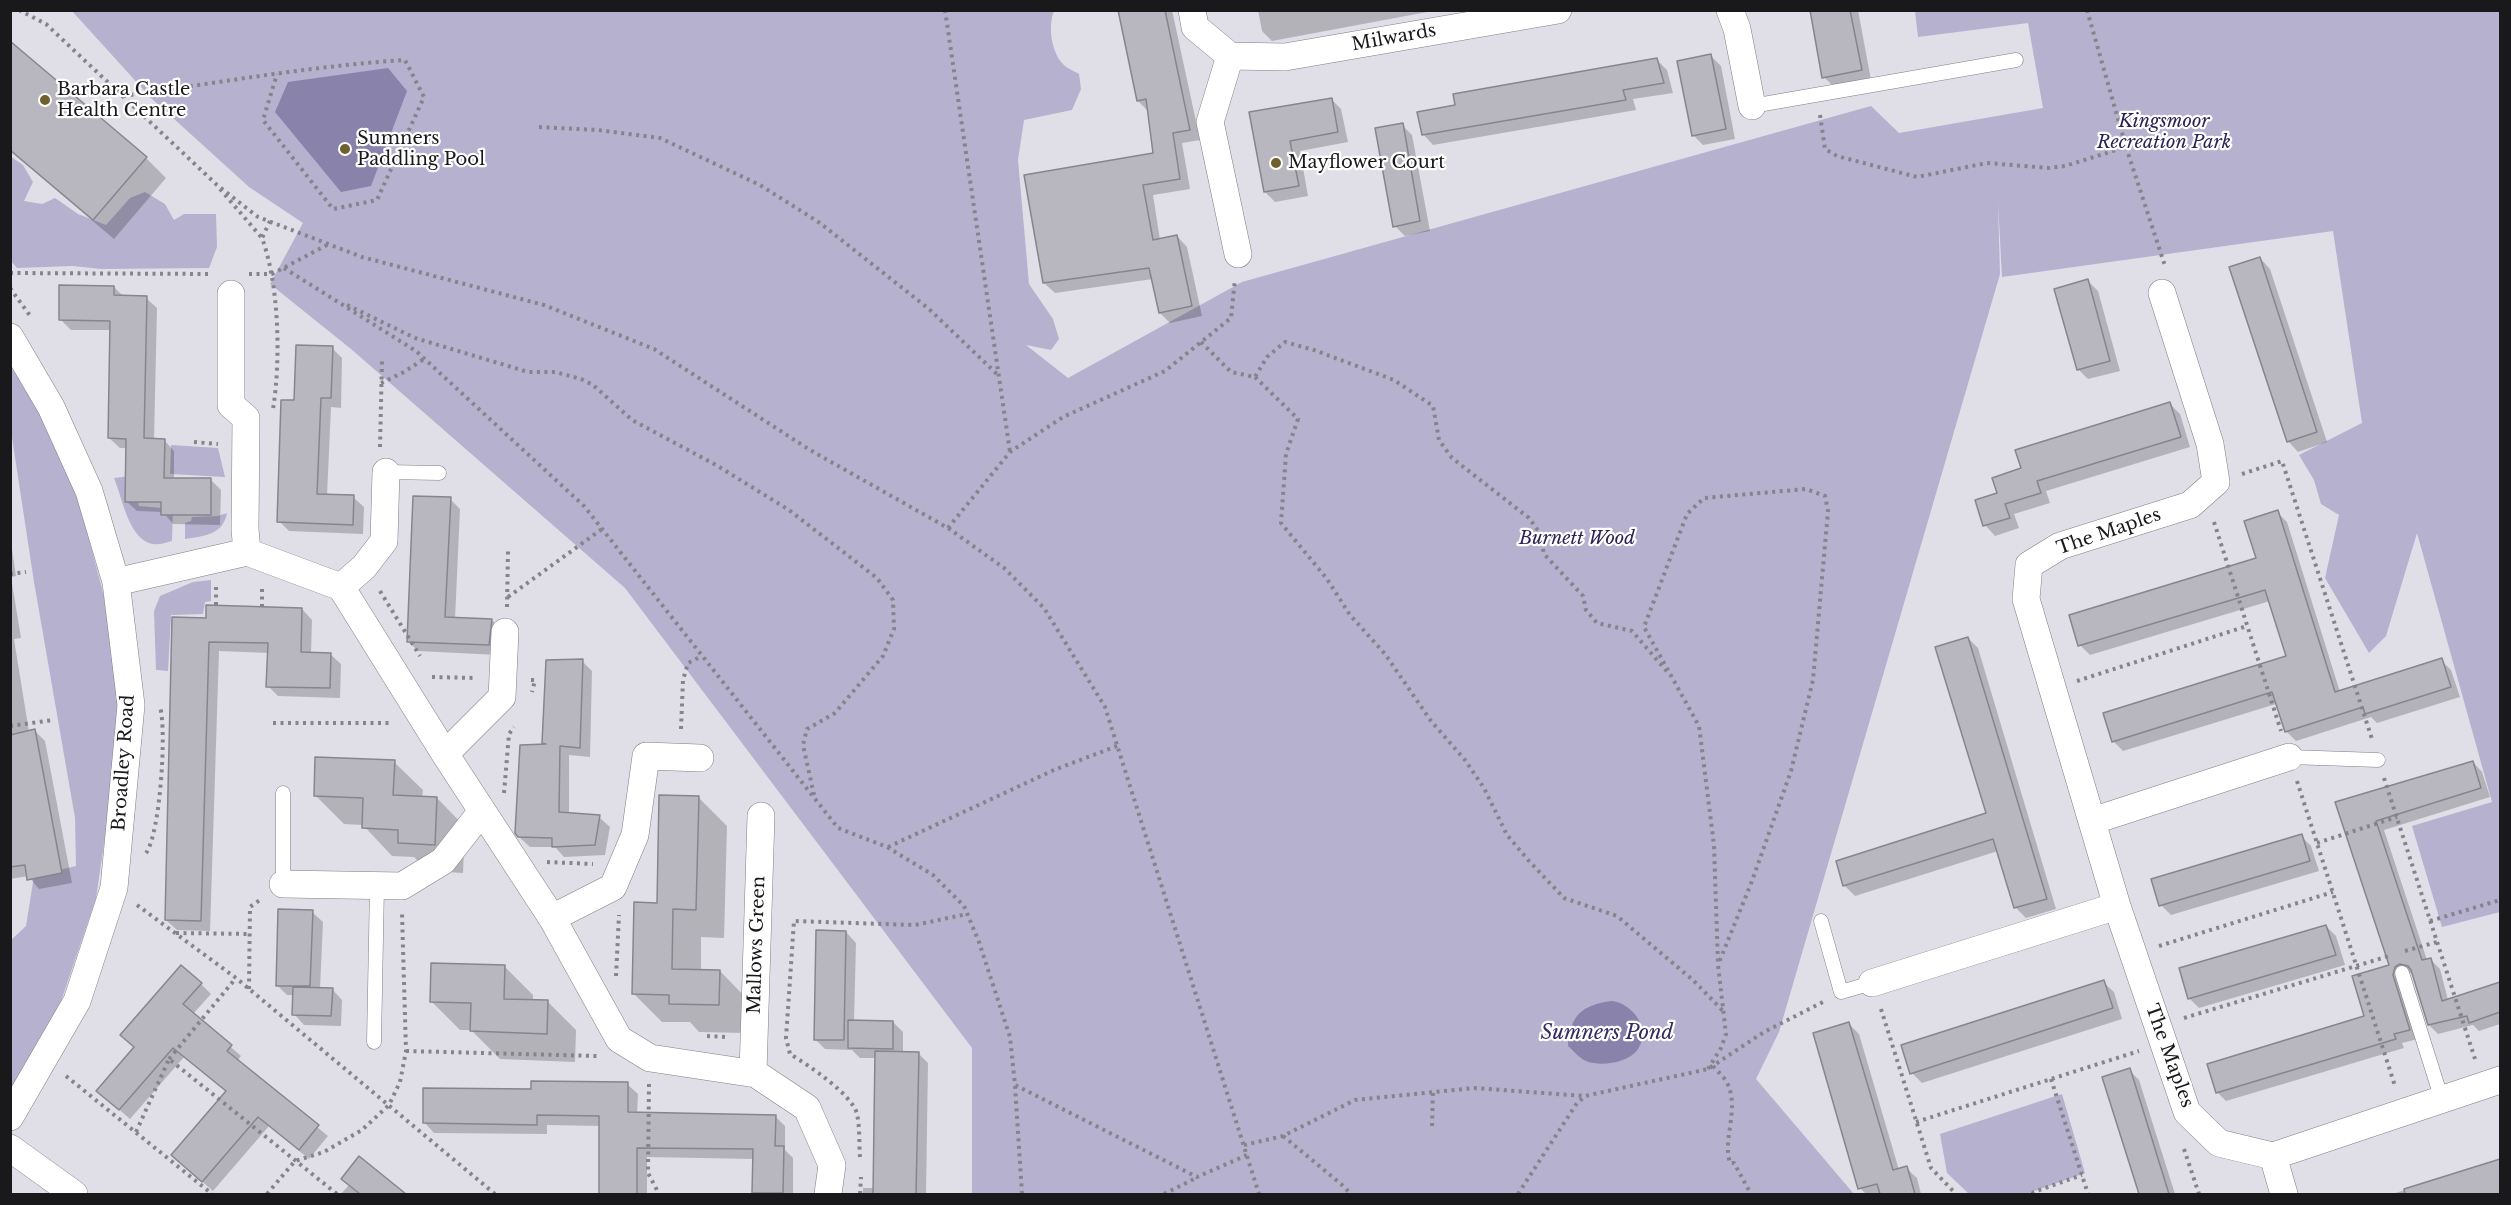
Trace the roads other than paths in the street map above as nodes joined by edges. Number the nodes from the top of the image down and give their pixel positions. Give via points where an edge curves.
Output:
1 (1192, 10) edge
2 (1558, 10) edge
3 (1730, 10) edge
4 (1230, 56) junction
5 (2016, 60) dead end
6 (1752, 106) joint
7 (1238, 254) road end
8 (240, 284) road end
9 (2162, 293) road end
10 (10, 337) edge
11 (386, 472) joint
12 (439, 473) dead end
13 (248, 552) junction
14 (116, 582) junction
15 (341, 587) junction
16 (505, 632) road end
17 (445, 754) junction
18 (2289, 757) joint
19 (690, 758) road end
20 (2378, 760) dead end
21 (284, 793) dead end
22 (482, 811) junction
23 (761, 816) dead end
24 (2092, 821) junction
25 (283, 884) joint
26 (389, 886) junction
27 (2117, 906) junction
28 (552, 918) junction
29 (1821, 921) dead end
30 (2402, 973) dead end
31 (1872, 983) joint
32 (374, 1042) dead end
33 (753, 1073) junction
34 (2500, 1080) edge
35 (2442, 1100) junction
36 (10, 1117) edge
37 (10, 1148) edge
38 (2273, 1156) junction
39 (74, 1194) edge
40 (828, 1194) edge
41 (2284, 1194) edge

1 - 4 street via 1195,27
2 - 4 street, Milwards via 1285,57
3 - 6 street
4 - 7 street via 1210,122
5 - 6 lane
8 - 13 street via 231,405 246,418
9 - 24 street, The Maples via 2210,444 2216,482 2190,505 2060,546 2029,565 2025,599
10 - 14 street, Broadley Road via 51,407 89,491
11 - 12 lane
11 - 15 street via 384,541 364,567
13 - 14 street
13 - 15 street
14 - 36 street, Broadley Road via 131,705 114,888 77,1001
15 - 17 street
16 - 17 street via 502,697
17 - 22 street
18 - 20 lane
18 - 24 street
19 - 28 street via 646,756 635,835 613,887
21 - 25 lane
22 - 26 street via 443,861
22 - 28 street
23 - 33 street, Mallows Green
24 - 27 street, The Maples
25 - 26 street
26 - 32 lane
27 - 31 street
27 - 38 street, The Maples via 2187,1112 2219,1143
28 - 33 street via 620,1039 650,1058
29 - 31 lane via 1841,992
30 - 35 lane
33 - 40 street via 807,1108 832,1165
34 - 35 street
35 - 38 street
37 - 39 street
38 - 41 street

